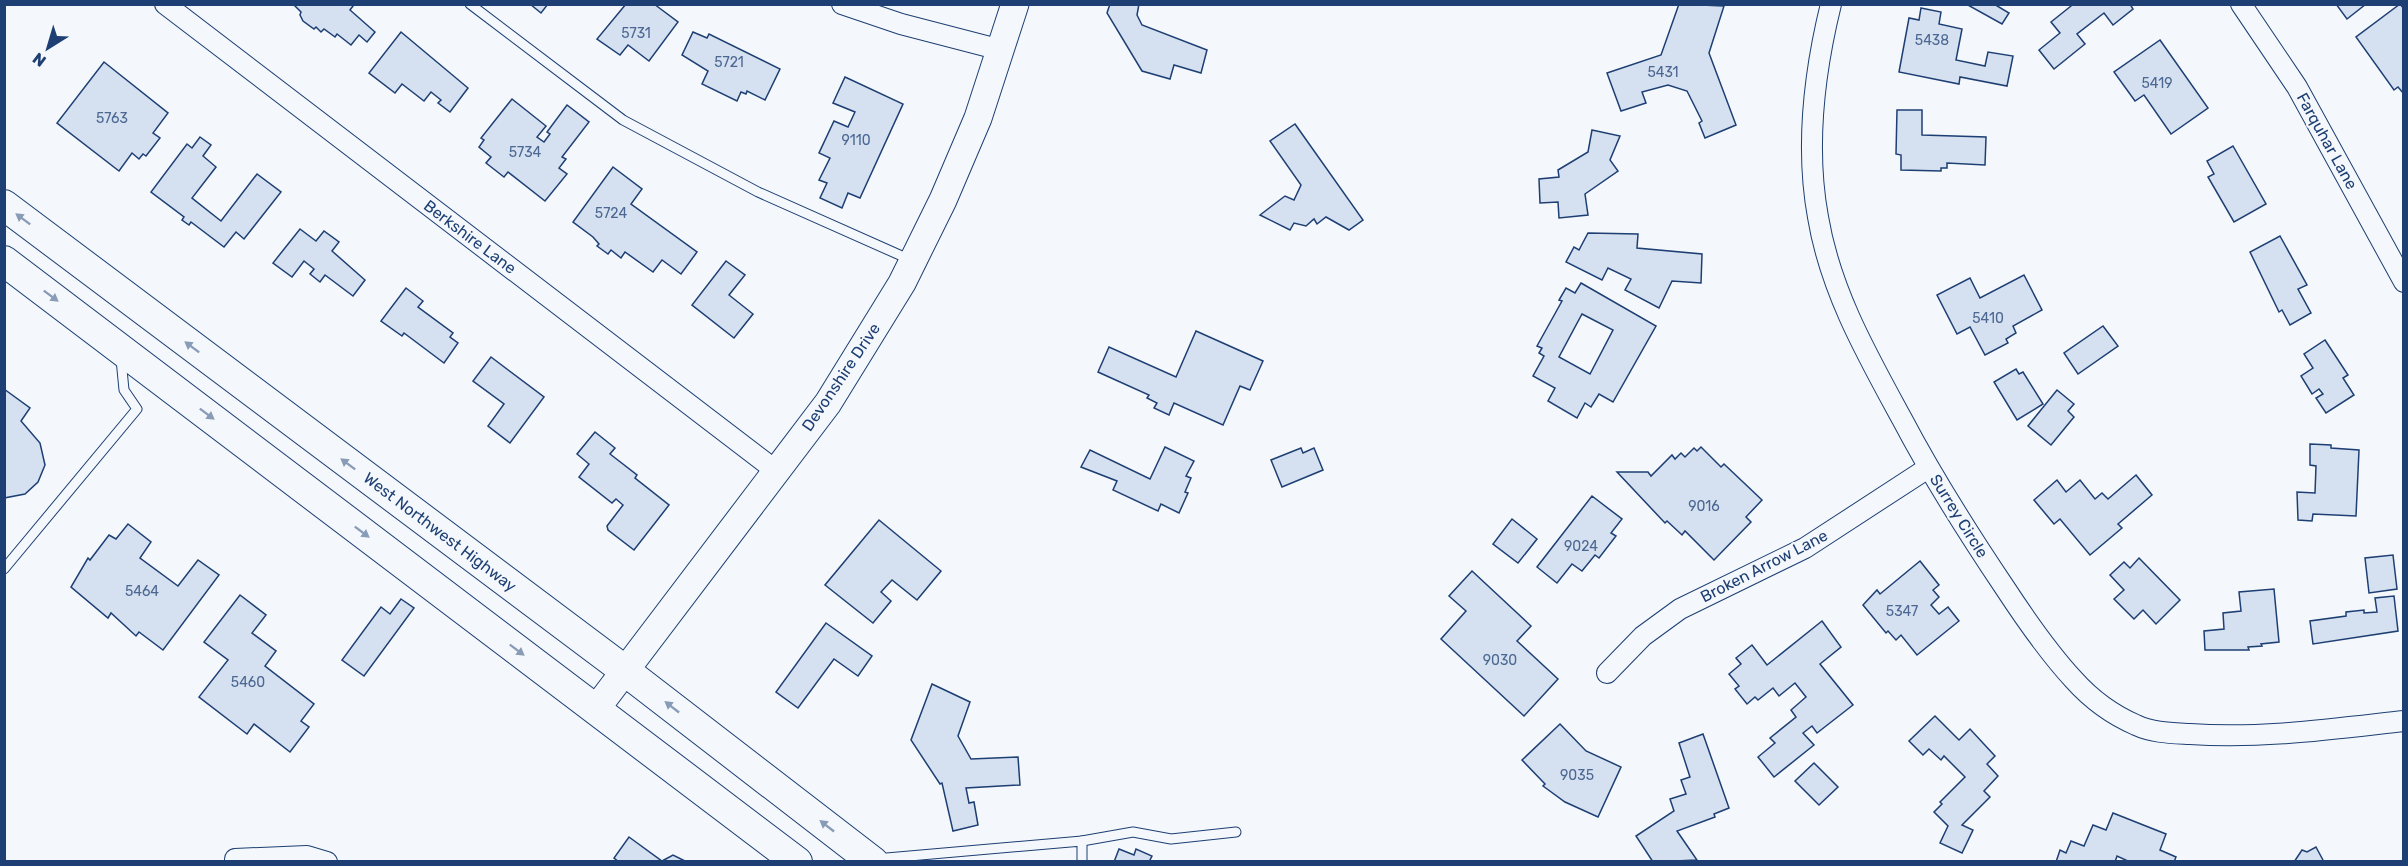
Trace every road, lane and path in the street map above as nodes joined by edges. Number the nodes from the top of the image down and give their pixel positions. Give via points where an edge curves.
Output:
1 (165, 4) edge
2 (470, 4) edge
3 (842, 4) edge
4 (1015, 4) edge
5 (1831, 4) edge
6 (2241, 4) edge
7 (1001, 50) junction
8 (4, 205) edge
9 (4, 261) edge
10 (913, 261) junction
11 (2403, 282) edge
12 (120, 348) junction
13 (1928, 468) junction
14 (776, 470) junction
15 (7, 562) edge
16 (624, 670) junction
17 (1607, 673) dead end
18 (596, 710) junction
19 (2403, 722) edge
20 (1236, 832) dead end
21 (1082, 841) junction
22 (235, 859) dead end
23 (872, 860) edge
24 (327, 861) edge
25 (797, 861) edge
26 (1082, 861) edge

1 - 14 street, Berkshire Lane
2 - 10 lane via 623,120 758,192
3 - 7 street
4 - 7 street, Devonshire Drive
5 - 13 street, Surrey Circle via 1812,112 1817,216 1829,265 1848,314
6 - 11 street, Farquhar Lane via 2296,87
7 - 10 street, Devonshire Drive via 973,128
16 -> 8 main road, West Northwest Highway
9 -> 12 main road
10 - 14 street, Devonshire Drive via 828,403
12 - 15 lane via 124,390 137,409
12 -> 18 main road
13 - 17 street, Broken Arrow Lane via 1805,548 1680,609 1643,636
13 - 19 street, Surrey Circle via 2030,626 2075,681 2099,703 2128,721 2157,732 2210,735 2292,734
14 - 16 street, Devonshire Drive
16 - 18 street, Devonshire Drive
23 -> 16 main road, West Northwest Highway
18 - 25 main road
20 - 21 lane via 1171,840 1133,832
21 - 23 lane
21 - 26 lane
22 - 24 street via 307,856

